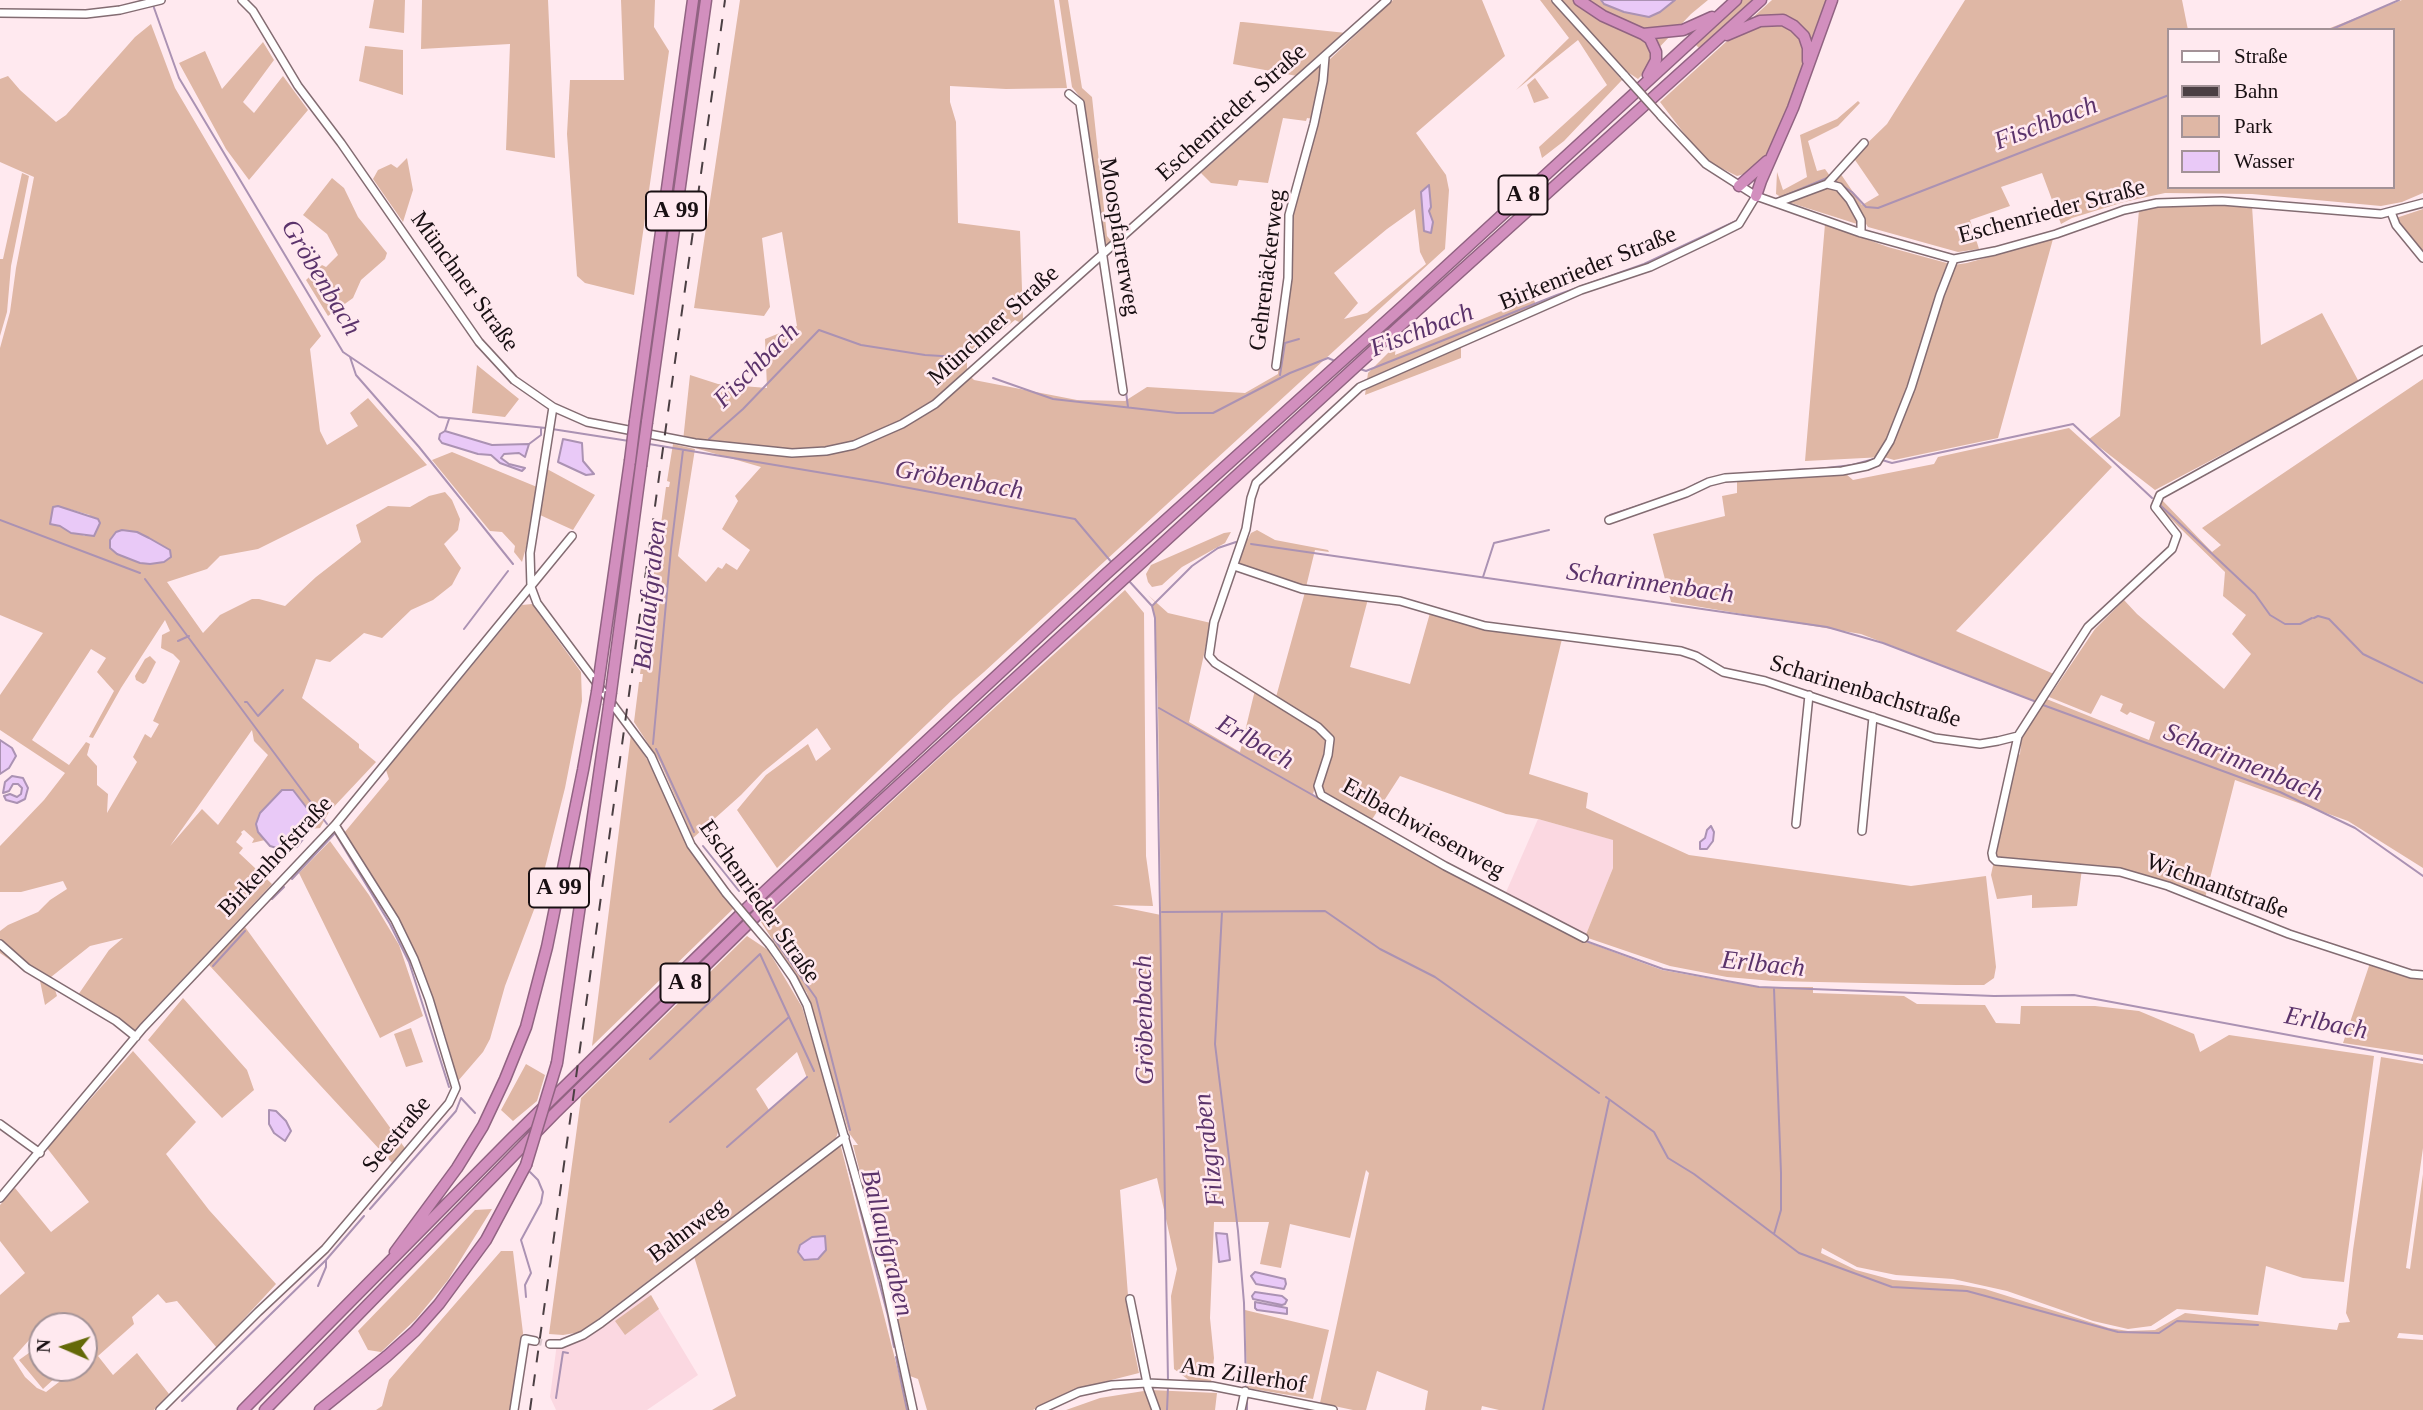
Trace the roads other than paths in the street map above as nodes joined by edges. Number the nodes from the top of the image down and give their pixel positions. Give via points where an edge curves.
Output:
1 (242, 0) edge
2 (693, 0) edge
3 (706, 0) edge
4 (1387, 0) edge
5 (1556, 0) edge
6 (1579, 0) edge
7 (1736, 0) edge
8 (1761, 0) edge
9 (1832, 0) edge
10 (160, 1) edge
11 (0, 13) edge
12 (1722, 13) junction
13 (1643, 34) junction
14 (1718, 39) junction
15 (1325, 57) junction
16 (1808, 68) junction
17 (1642, 85) junction
18 (1069, 94) dead end
19 (1864, 143) dead end
20 (1770, 159) junction
21 (1828, 184) junction
22 (1739, 186) junction
23 (1756, 196) junction
24 (2423, 203) edge
25 (1775, 204) junction
26 (2390, 212) junction
27 (1861, 233) junction
28 (1103, 255) junction
29 (2423, 258) edge
30 (1954, 259) junction
31 (2423, 350) edge
32 (1276, 366) dead end
33 (1123, 391) dead end
34 (553, 407) junction
35 (1609, 520) dead end
36 (572, 536) dead end
37 (1234, 566) junction
38 (531, 587) junction
39 (1809, 695) junction
40 (1873, 717) junction
41 (2018, 736) junction
42 (1796, 824) dead end
43 (335, 825) junction
44 (1862, 831) dead end
45 (1584, 938) dead end
46 (0, 944) edge
47 (2423, 975) edge
48 (136, 1037) junction
49 (0, 1124) edge
50 (845, 1137) junction
51 (40, 1153) junction
52 (0, 1198) edge
53 (389, 1261) junction
54 (1130, 1299) dead end
55 (535, 1341) dead end
56 (550, 1344) tunnel mouth
57 (1147, 1383) junction
58 (1245, 1391) junction
59 (1312, 1408) edge
60 (160, 1410) edge
61 (243, 1410) edge
62 (265, 1410) edge
63 (320, 1410) edge
64 (514, 1410) edge
65 (913, 1410) edge
66 (1040, 1410) edge
67 (1156, 1410) edge
68 (1241, 1410) edge
69 (1333, 1410) edge

1 - 34 street, Münchner Straße via 479,342 512,378
2 - 53 highway, A 99, bridge via 597,692 547,947 526,1027 483,1126
3 - 63 highway, A 99, bridge via 557,1063 526,1165 486,1240 439,1304 397,1348
4 - 15 street, Eschenrieder Straße
5 - 22 street, Eschenrieder Straße, bridge via 1706,164
6 - 13 highway
7 - 12 highway, A 8
8 - 14 highway, A 8
9 - 16 highway
10 - 11 street via 86,14
12 - 13 highway via 1683,30
12 - 17 highway, A 8
13 - 17 highway via 1656,51
14 - 16 highway via 1760,21 1783,20 1804,36
14 - 62 highway, A 8 via 682,986
15 - 28 street, Eschenrieder Straße
15 - 32 street, Gehrenäckerweg via 1314,124 1289,215 1288,278
16 - 20 highway
17 - 53 highway, A 8 via 747,908
18 - 28 street, Moospfarrerweg via 1080,103
19 - 21 street
20 - 22 highway
20 - 23 highway
21 - 25 street
21 - 27 street via 1839,187 1850,200 1861,220
22 - 23 street, Eschenrieder Straße
23 - 25 street, Eschenrieder Straße
23 - 37 street, Birkenrieder Straße via 1739,224 1713,237 1360,387 1256,483
24 - 26 street, Eschenrieder Straße
25 - 27 street, Eschenrieder Straße
26 - 29 street
26 - 30 street, Eschenrieder Straße via 2222,201 2157,203
27 - 30 street, Eschenrieder Straße
28 - 33 street, Moospfarrerweg
28 - 34 street, Münchner Straße via 935,404 902,425 854,445 792,453 695,443 608,428
30 - 35 street via 1911,388 1877,462 1842,471 1725,478
31 - 41 street via 2160,495 2155,507 2177,535 2172,549 2088,627
34 - 38 street, Eschenrieder Straße via 530,553
36 - 38 street, Birkenhofstraße
37 - 39 street, Scharinenbachstraße via 1302,589 1400,601 1485,626 1681,651 1723,672
37 - 45 street, Erlbachwiesenweg via 1214,622 1209,656 1330,739 1318,786 1321,795
38 - 43 street, Birkenhofstraße
38 - 50 street, Eschenrieder Straße, bridge via 537,603 651,756 691,845 793,978 807,1005
39 - 40 street, Scharinenbachstraße
39 - 42 street
40 - 41 street, Scharinenbachstraße via 1958,742 1980,744
40 - 44 street
41 - 47 street, Wichnantstraße via 1992,853 1996,861 2128,874 2300,938
43 - 48 street, Birkenhofstraße
43 - 60 street, Seestraße via 414,959 456,1088 441,1112 325,1249
46 - 48 street via 27,968
48 - 51 street, Birkenhofstraße
49 - 51 street
50 - 56 street, Bahnweg via 601,1323 583,1335
50 - 65 street, Eschenrieder Straße via 885,1281
51 - 52 street, Birkenhofstraße
53 - 61 highway, A 8
54 - 57 street
55 - 64 street via 525,1339
57 - 58 street, Am Zillerhof
57 - 66 street, Am Zillerhof via 1079,1392
57 - 67 street
58 - 59 street, Am Zillerhof
58 - 68 street
59 - 69 street, Am Zillerhof

